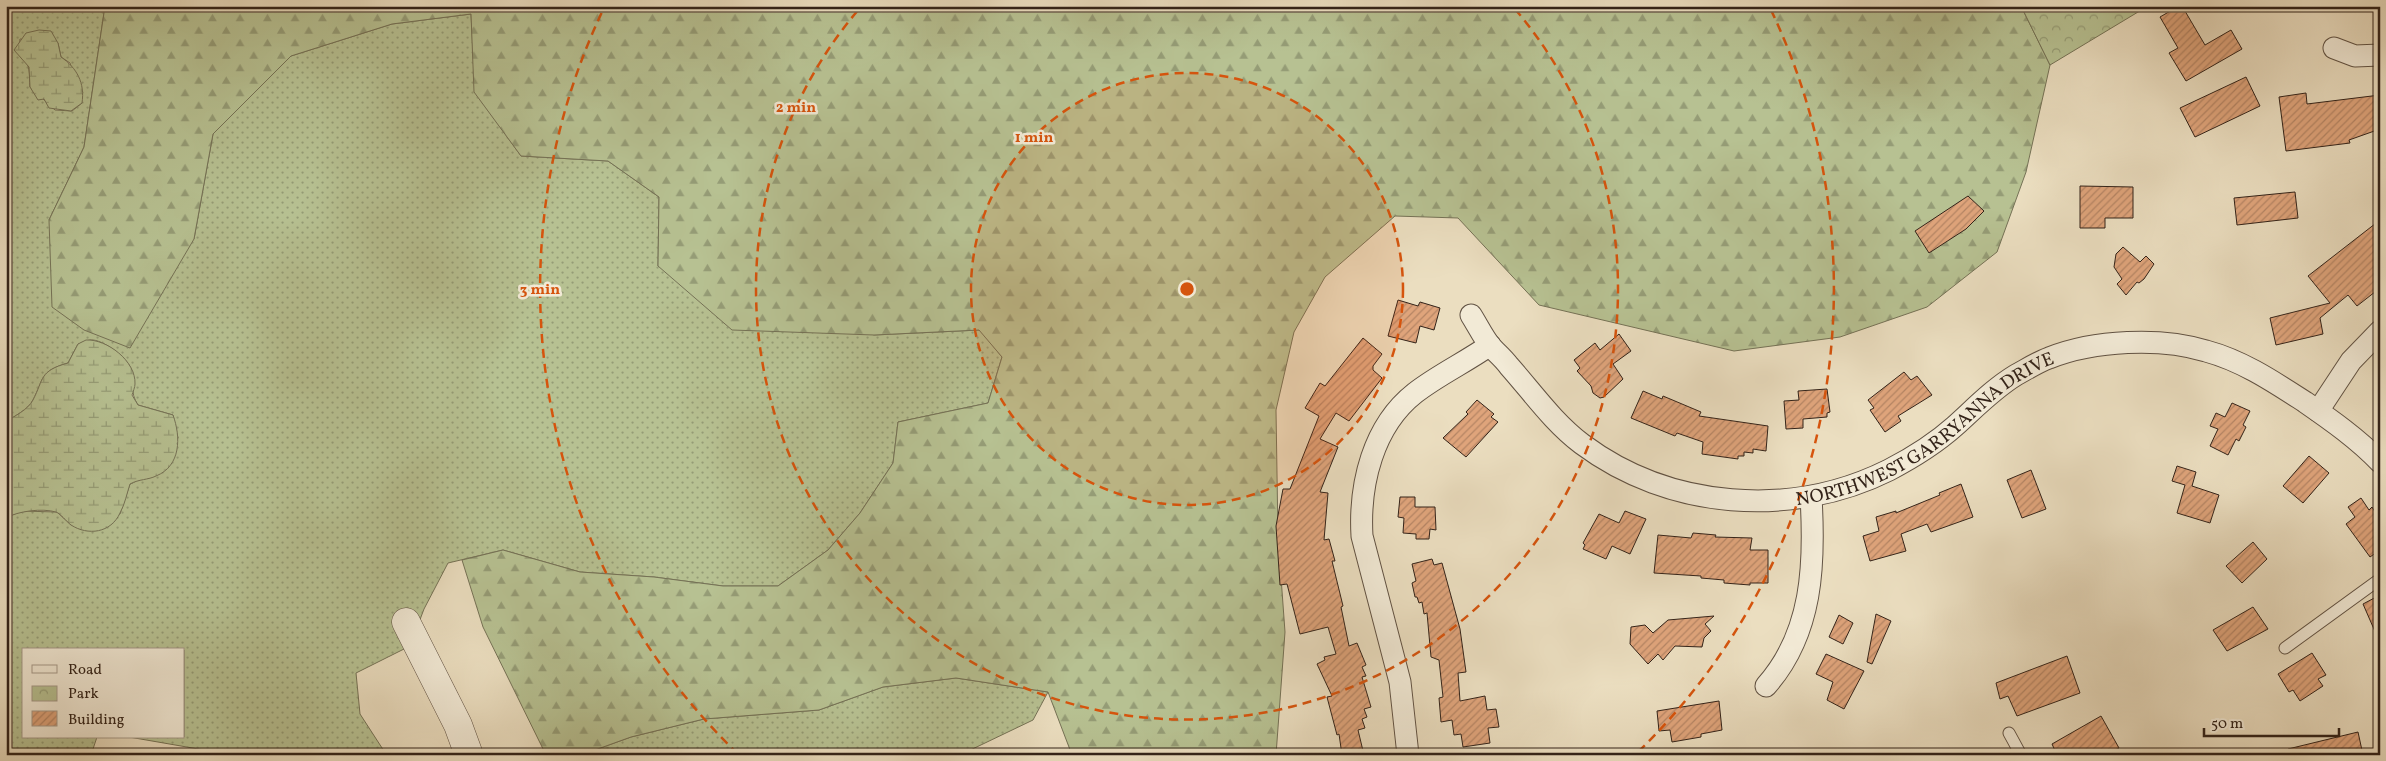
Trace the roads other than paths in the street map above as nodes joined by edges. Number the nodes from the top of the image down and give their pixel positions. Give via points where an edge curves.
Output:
1 (2334, 48) dead end
2 (2380, 54) edge
3 (1471, 315) dead end
4 (2380, 330) edge
5 (1490, 346) junction
6 (2318, 411) junction
7 (2380, 462) edge
8 (1811, 497) junction
9 (2380, 579) edge
10 (406, 622) dead end
11 (2284, 648) dead end
12 (1766, 686) dead end
13 (2009, 733) dead end
14 (470, 755) edge
15 (1408, 755) edge
16 (2021, 755) edge

1 - 2 street via 2355,56
3 - 5 street, NORTHWEST GARRYANNA DRIVE
4 - 6 street via 2351,361
5 - 8 street, NORTHWEST GARRYANNA DRIVE via 1535,399 1580,443 1636,476 1672,490 1713,498 1743,501
5 - 15 street via 1430,382 1396,411 1380,438 1364,485 1362,536 1400,682
6 - 7 street, NORTHWEST GARRYANNA DRIVE
6 - 8 street, NORTHWEST GARRYANNA DRIVE via 2261,374 2206,350 2152,342 2086,348 2049,357 2014,376 1953,428 1891,469 1865,481
8 - 12 street via 1814,545 1808,601 1786,659
9 - 11 lane
10 - 14 street
13 - 16 lane

